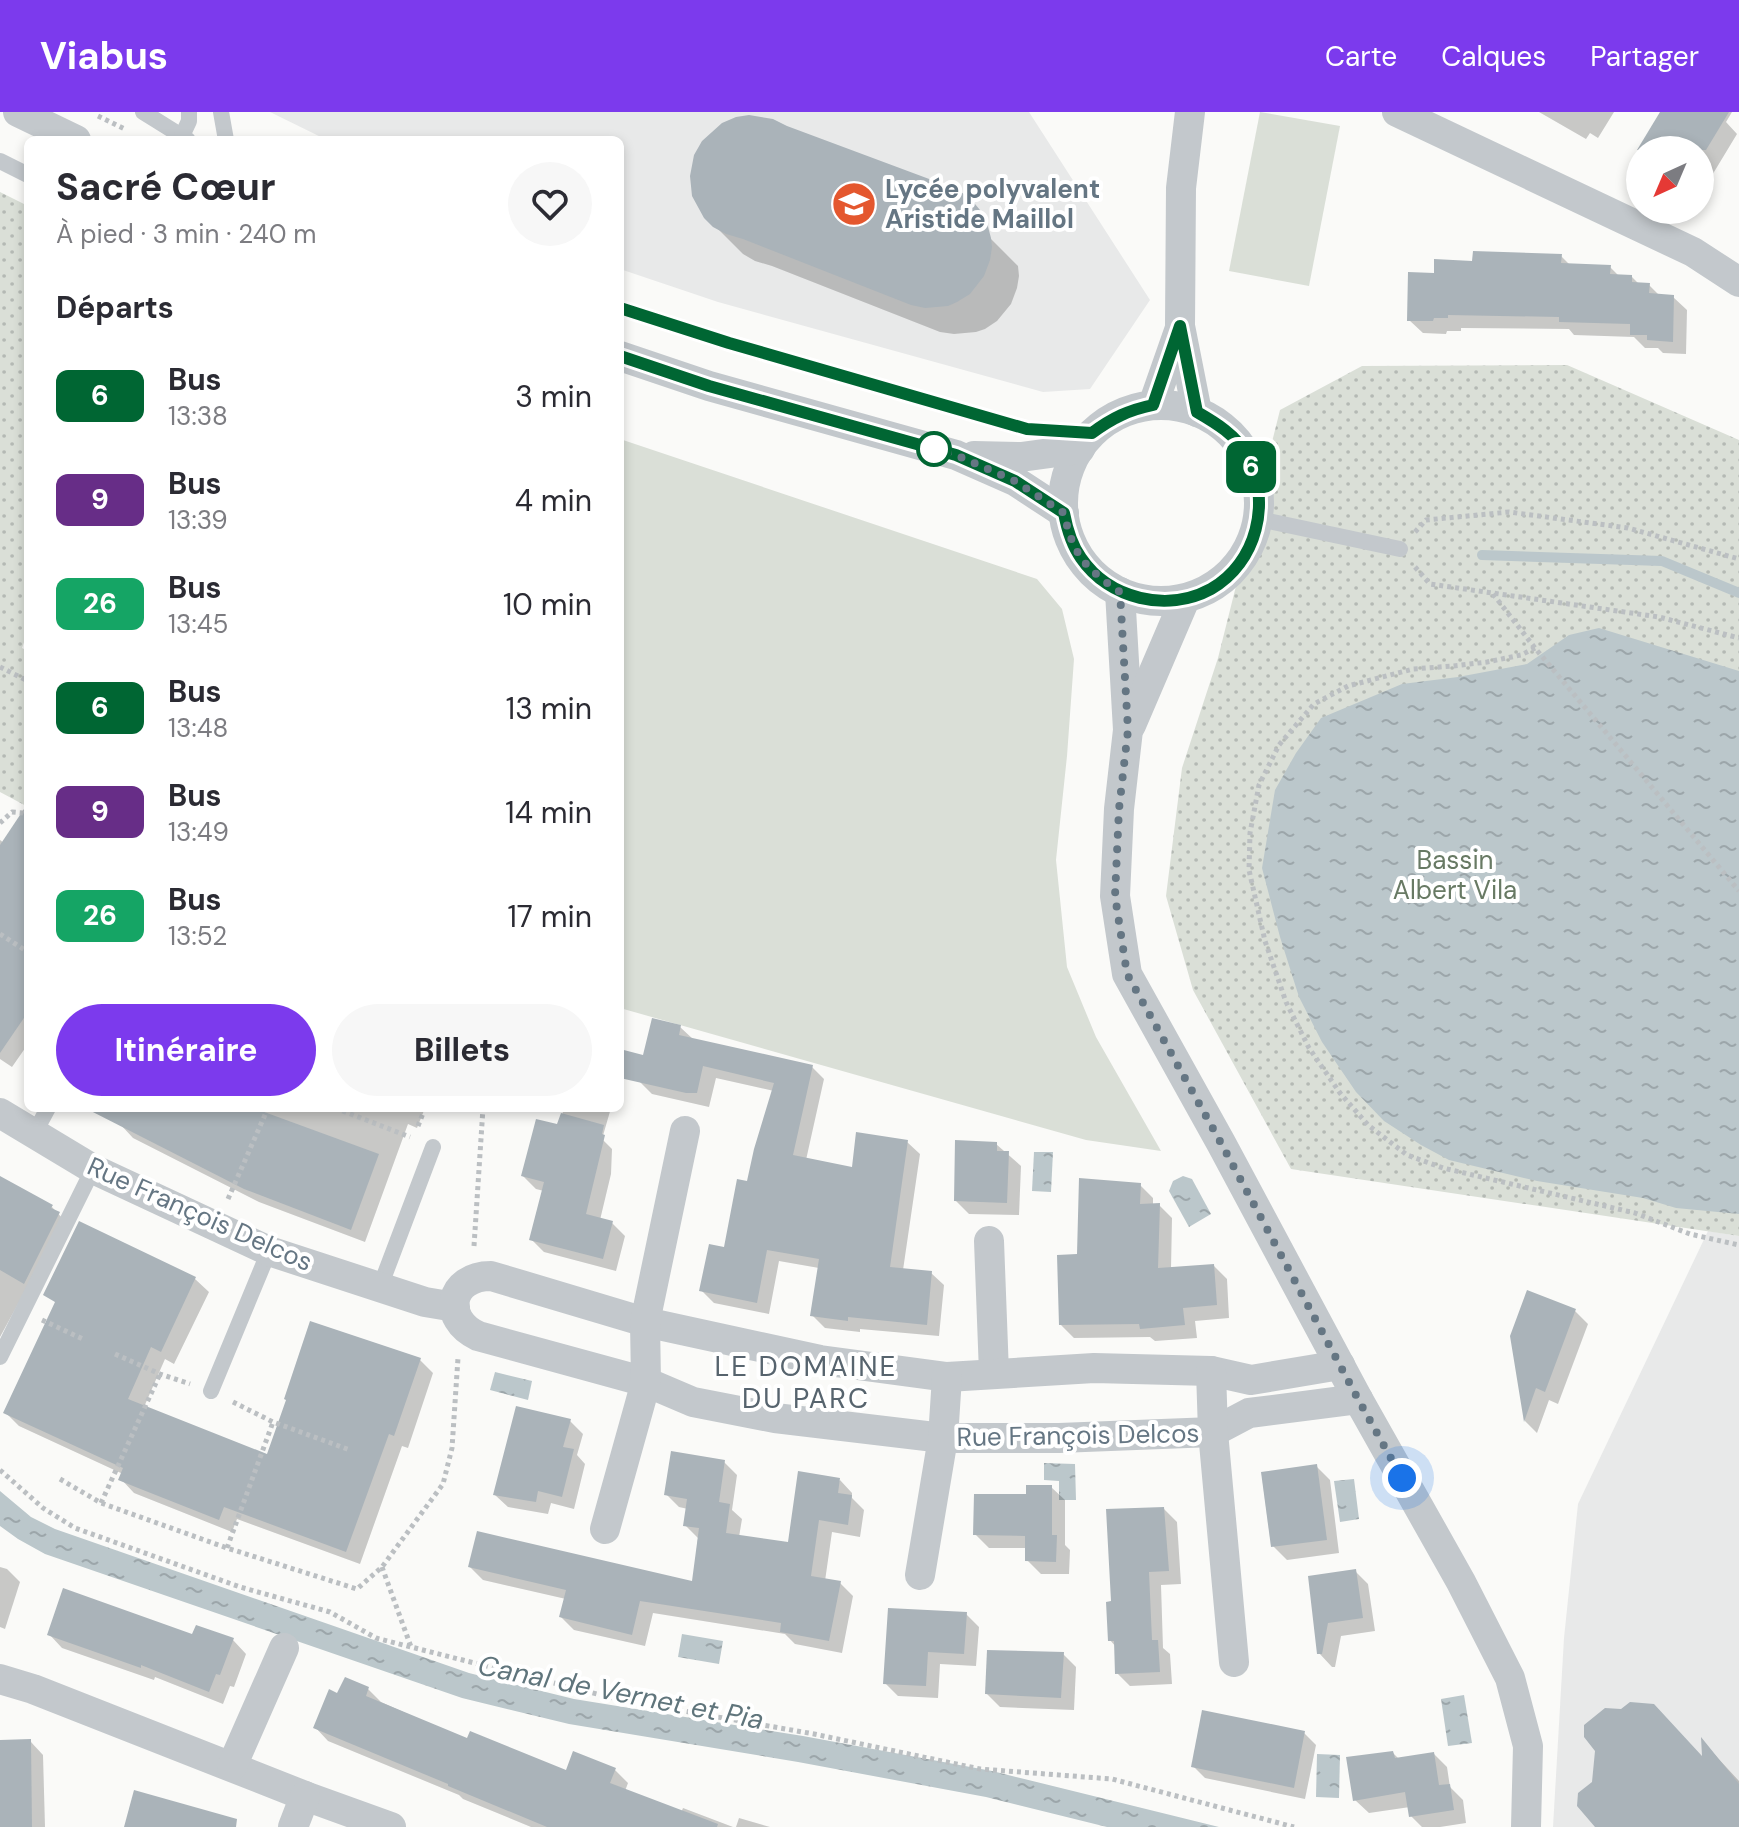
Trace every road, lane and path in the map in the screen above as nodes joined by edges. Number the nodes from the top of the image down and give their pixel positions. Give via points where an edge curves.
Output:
1 (18, 112) edge
2 (89, 112) edge
3 (143, 112) edge
4 (189, 112) edge
5 (221, 112) edge
6 (1190, 112) edge
7 (1412, 115) edge
8 (135, 134) dead end
9 (68, 136) edge
10 (182, 136) edge
11 (185, 136) edge
12 (225, 136) edge
13 (0, 161) edge
14 (24, 173) edge
15 (1739, 282) edge
16 (624, 309) edge
17 (1180, 326) junction
18 (624, 357) edge
19 (1153, 405) junction
20 (1197, 412) junction
21 (1086, 441) junction
22 (956, 455) junction
23 (1064, 513) junction
24 (1259, 519) junction
25 (1400, 549) junction
26 (1739, 559) edge
27 (1120, 592) junction
28 (1493, 594) junction
29 (1185, 599) junction
30 (1739, 638) edge
31 (1535, 648) junction
32 (0, 667) edge
33 (24, 679) edge
34 (1128, 730) junction
35 (24, 814) edge
36 (0, 823) edge
37 (1739, 891) edge
38 (0, 934) edge
39 (24, 949) edge
40 (266, 1112) edge
41 (345, 1112) edge
42 (483, 1112) edge
43 (0, 1113) edge
44 (41, 1121) edge
45 (685, 1131) dead end
46 (433, 1147) joint
47 (93, 1169) junction
48 (216, 1226) junction
49 (989, 1241) dead end
50 (1739, 1245) edge
51 (269, 1251) junction
52 (472, 1279) junction
53 (380, 1287) junction
54 (23, 1311) junction
55 (458, 1316) junction
56 (645, 1322) junction
57 (85, 1340) dead end
58 (0, 1357) edge
59 (1340, 1365) junction
60 (1211, 1371) junction
61 (994, 1373) junction
62 (160, 1374) dead end
63 (947, 1377) junction
64 (646, 1382) junction
65 (211, 1391) dead end
66 (1358, 1399) junction
67 (273, 1422) dead end
68 (1213, 1432) junction
69 (943, 1438) junction
70 (0, 1470) edge
71 (60, 1479) dead end
72 (101, 1503) junction
73 (605, 1529) dead end
74 (227, 1548) junction
75 (382, 1567) junction
76 (920, 1575) dead end
77 (411, 1647) junction
78 (284, 1648) dead end
79 (1234, 1662) dead end
80 (0, 1679) edge
81 (232, 1766) junction
82 (305, 1796) junction
83 (293, 1827) edge
84 (391, 1827) edge
85 (1294, 1827) edge
86 (1526, 1827) edge

1 - 9 street
2 - 8 path
3 - 10 lane
4 - 11 lane
5 - 12 lane
6 - 17 street via 1181,188
7 - 15 street via 1693,252
13 - 14 lane
16 - 21 lane via 1027,429
17 - 19 street
17 - 20 street
18 - 22 street
19 - 20 street
19 - 21 street via 1111,419
20 - 24 street via 1226,429 1247,455 1258,486
21 - 22 street via 1021,457
21 - 23 street via 1066,479
22 - 23 street via 1015,481
23 - 27 street via 1079,556
24 - 25 lane
24 - 29 street via 1250,547 1234,570 1212,588
25 - 26 path via 1426,520 1509,512 1628,528
25 - 28 path via 1430,584
27 - 29 street via 1152,601
27 - 34 street
28 - 30 path via 1659,617
28 - 31 path
29 - 34 street
31 - 37 path
31 - 50 path via 1487,662 1413,669 1348,686 1314,704 1279,745 1259,785 1249,870 1265,941 1309,1048 1368,1125 1407,1155
32 - 33 path
34 - 59 street via 1115,896 1127,974
35 - 36 path via 12,812
38 - 39 path
40 - 48 path
41 - 46 path
42 - 52 path
43 - 44 street, Rue François Delcos
44 - 47 street, Rue François Delcos
45 - 56 street
46 - 53 lane
47 - 48 street, Rue François Delcos
47 - 54 lane
48 - 51 street, Rue François Delcos
49 - 61 street
51 - 53 street, Rue François Delcos
51 - 65 lane
52 - 55 street via 459,1289
52 - 56 street via 491,1276
53 - 55 street, Rue François Delcos
54 - 57 path
54 - 58 lane
55 - 64 street, Rue François Delcos via 467,1331 478,1336
55 - 75 path via 452,1448 443,1484
56 - 63 street via 820,1360
56 - 64 street
59 - 60 street via 1251,1380
59 - 66 street
60 - 61 street via 1094,1368
60 - 68 street, Rue François Delcos
61 - 63 street
62 - 72 path
63 - 69 street, Rue François Delcos
64 - 69 street, Rue François Delcos via 693,1402 775,1418
64 - 73 street
66 - 68 street, Rue François Delcos via 1249,1413
66 - 86 street via 1510,1678 1528,1746
67 - 74 path
68 - 69 street, Rue François Delcos
68 - 79 street, Rue François Delcos
69 - 76 street, Rue François Delcos
70 - 77 path via 75,1528 240,1587 330,1612 376,1638
71 - 72 path
72 - 74 path
74 - 75 path via 357,1589
75 - 77 path
77 - 85 path via 621,1700 980,1769 1112,1779
78 - 81 street
80 - 81 street
81 - 82 street
82 - 83 street
82 - 84 street

